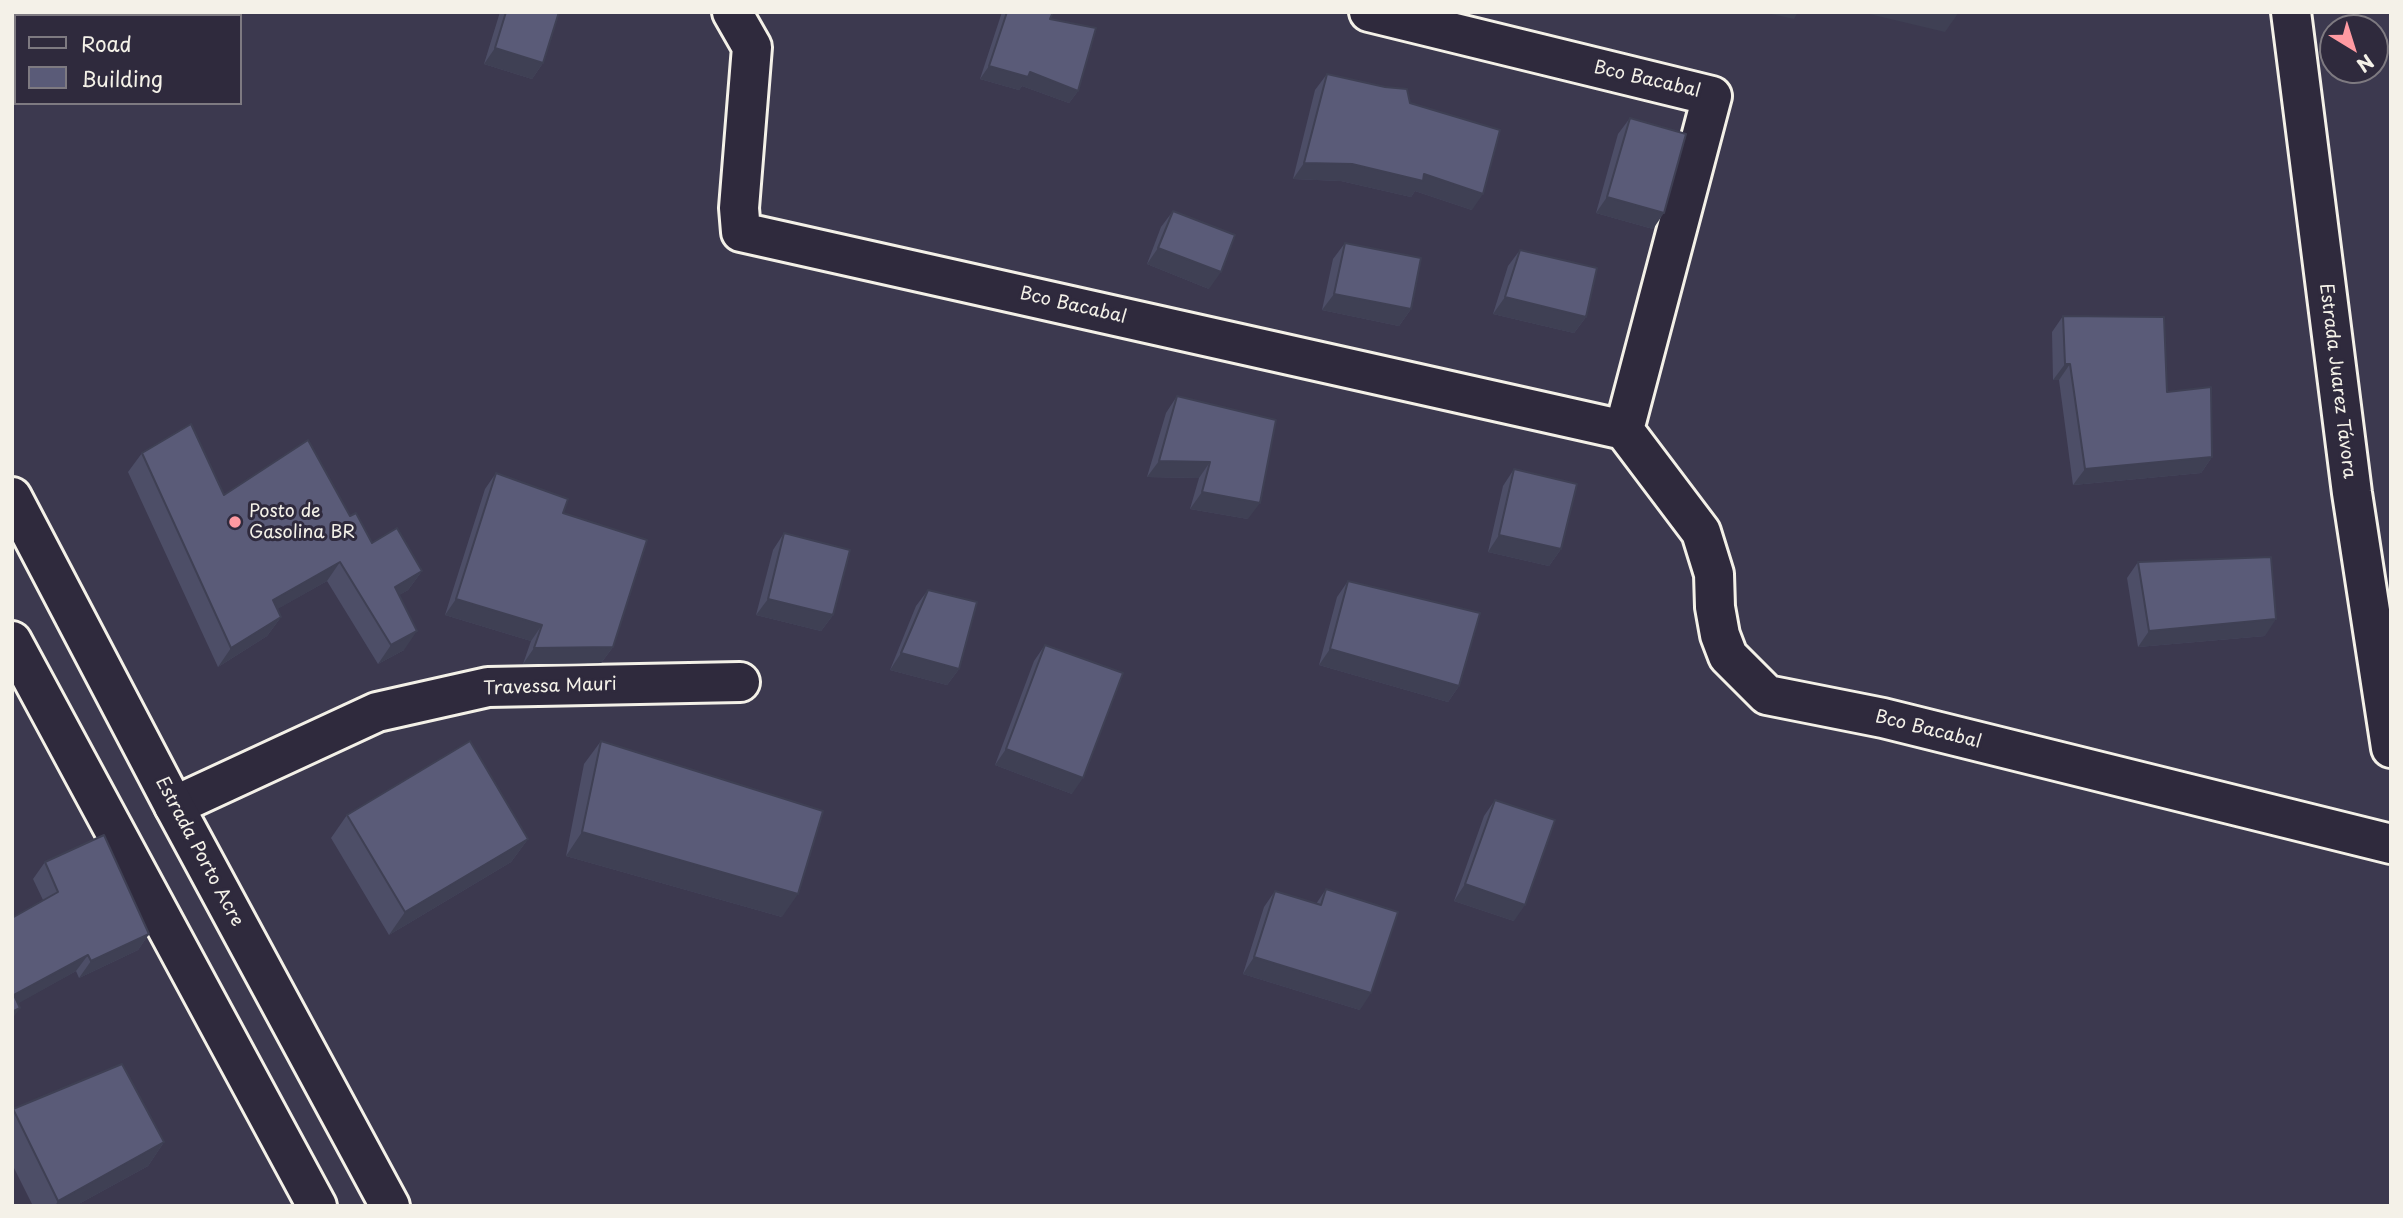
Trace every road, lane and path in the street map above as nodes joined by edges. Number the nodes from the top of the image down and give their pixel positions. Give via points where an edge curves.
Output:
1 (732, 12) edge
2 (1369, 12) edge
3 (2291, 12) edge
4 (1624, 430) junction
5 (12, 497) edge
6 (12, 642) edge
7 (740, 681) dead end
8 (2391, 748) edge
9 (174, 806) junction
10 (2391, 844) edge
11 (317, 1206) edge
12 (390, 1206) edge

1 - 4 street, Bco Bacabal via 752,47 741,232
2 - 4 street, Bco Bacabal via 1712,96
3 - 8 street, Estrada Juarez Távora via 2352,493
4 - 10 street, Bco Bacabal via 1701,532 1714,574 1720,635 1728,656 1767,695 1883,718
5 - 9 street, Estrada Porto Acre
6 - 11 street
7 - 9 street, Travessa Mauri via 488,687 377,712
9 - 12 street, Estrada Porto Acre

